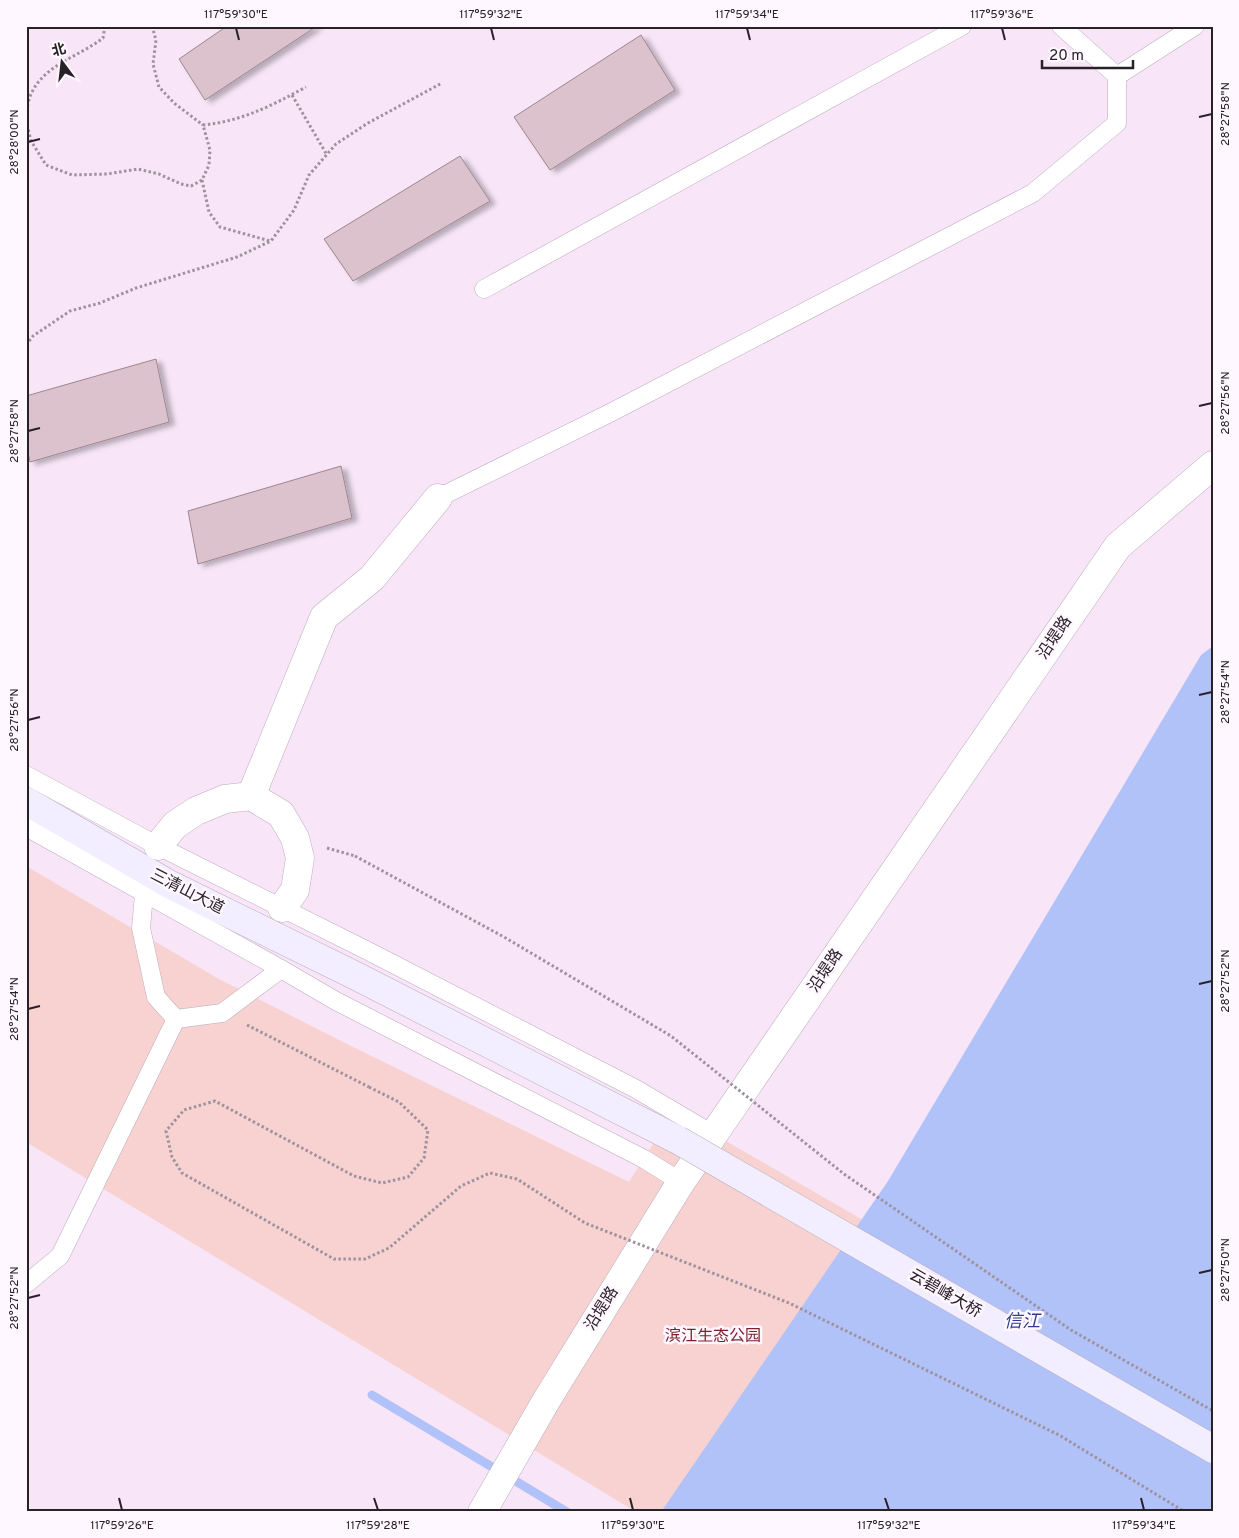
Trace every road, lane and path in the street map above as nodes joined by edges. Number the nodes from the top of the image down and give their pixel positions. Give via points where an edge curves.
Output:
1 (105, 26) edge
2 (152, 26) edge
3 (962, 26) edge
4 (1061, 26) edge
5 (1195, 26) edge
6 (1117, 76) junction
7 (442, 83) dead end
8 (306, 87) dead end
9 (292, 95) junction
10 (26, 111) edge
11 (26, 120) edge
12 (203, 125) junction
13 (327, 155) junction
14 (202, 180) junction
15 (271, 241) junction
16 (484, 289) dead end
17 (26, 345) edge
18 (1213, 465) edge
19 (438, 498) joint
20 (26, 775) edge
21 (250, 796) junction
22 (26, 801) edge
23 (26, 827) edge
24 (158, 846) junction
25 (355, 856) dead end
26 (144, 894) junction
27 (282, 908) junction
28 (281, 969) junction
29 (222, 1013) junction
30 (176, 1019) junction
31 (714, 1135) junction
32 (678, 1140) joint
33 (681, 1182) junction
34 (26, 1284) edge
35 (1213, 1411) edge
36 (1213, 1449) edge
37 (486, 1504) edge
38 (1185, 1512) edge

1 - 10 path via 103,38 68,57 45,75 32,92
2 - 12 path via 156,40 153,64 159,87
3 - 16 lane
4 - 6 lane
5 - 6 lane
6 - 19 lane via 1117,124 1033,193 610,413
7 - 13 path via 368,123 336,144
8 - 9 path
9 - 12 path via 252,114 224,123
9 - 13 path
11 - 14 path via 31,141 46,165 72,175 138,169 191,186
12 - 14 path via 210,150 209,165
13 - 15 path via 310,175 294,210
14 - 15 path via 209,212 220,227
15 - 17 path via 237,257 70,312 33,336
18 - 31 street, 沿堤路 via 1118,546
19 - 21 street via 372,578 324,616
20 - 24 lane
21 - 24 street via 225,799 196,811 175,825
21 - 27 street via 282,814 295,838 300,858 295,890
22 - 32 main road, 三清山大道 via 169,884
23 - 26 lane
24 - 27 lane
25 - 35 path, bridge via 504,937 671,1036 844,1174 1071,1330
26 - 28 lane
26 - 30 lane via 141,928 156,997
27 - 31 lane via 636,1089
28 - 29 lane
28 - 33 lane via 336,1001 644,1159
29 - 30 lane
29 - 38 path, bridge via 399,1102 428,1130 424,1158 408,1177 382,1183 354,1176 215,1101 184,1110 166,1131 172,1157 182,1173 334,1259 365,1259 389,1248 461,1186 490,1174 517,1179 585,1223 789,1303 1050,1431
30 - 34 lane via 60,1256
31 - 33 street, 沿堤路
32 - 36 main road, 云碧峰大桥, bridge
33 - 37 street, 沿堤路

